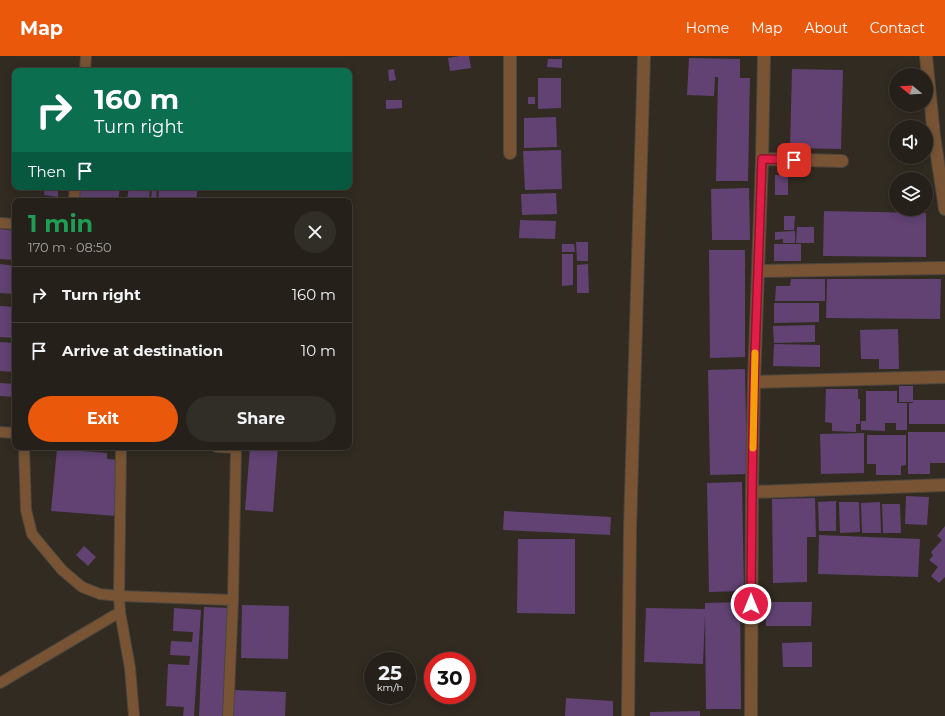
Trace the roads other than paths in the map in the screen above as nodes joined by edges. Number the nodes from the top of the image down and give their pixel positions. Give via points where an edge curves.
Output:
1 (86, 56) edge
2 (510, 56) edge
3 (644, 56) edge
4 (764, 56) edge
5 (926, 56) edge
6 (84, 68) edge
7 (939, 135) edge
8 (510, 153) dead end
9 (762, 159) junction
10 (842, 161) dead end
11 (945, 209) edge
12 (0, 223) edge
13 (12, 224) edge
14 (945, 268) edge
15 (759, 271) junction
16 (945, 377) edge
17 (754, 382) junction
18 (0, 432) edge
19 (12, 433) edge
20 (24, 450) edge
21 (121, 450) edge
22 (236, 450) edge
23 (945, 485) edge
24 (752, 492) junction
25 (119, 596) junction
26 (233, 600) junction
27 (120, 612) junction
28 (0, 682) edge
29 (134, 716) edge
30 (228, 716) edge
31 (628, 716) edge
32 (751, 716) edge

1 - 6 lane
2 - 8 street
3 - 31 street via 630,529
4 - 9 street
5 - 7 street
7 - 11 street
9 - 10 street
9 - 15 street
12 - 13 lane
14 - 15 street
15 - 17 street
16 - 17 street
17 - 24 street
18 - 19 lane
20 - 25 lane via 26,510 32,534 62,570 82,587 100,594
21 - 25 lane
22 - 26 lane
23 - 24 street
24 - 32 street
25 - 26 lane
25 - 27 lane
26 - 30 lane
27 - 28 lane
27 - 29 lane via 130,668

